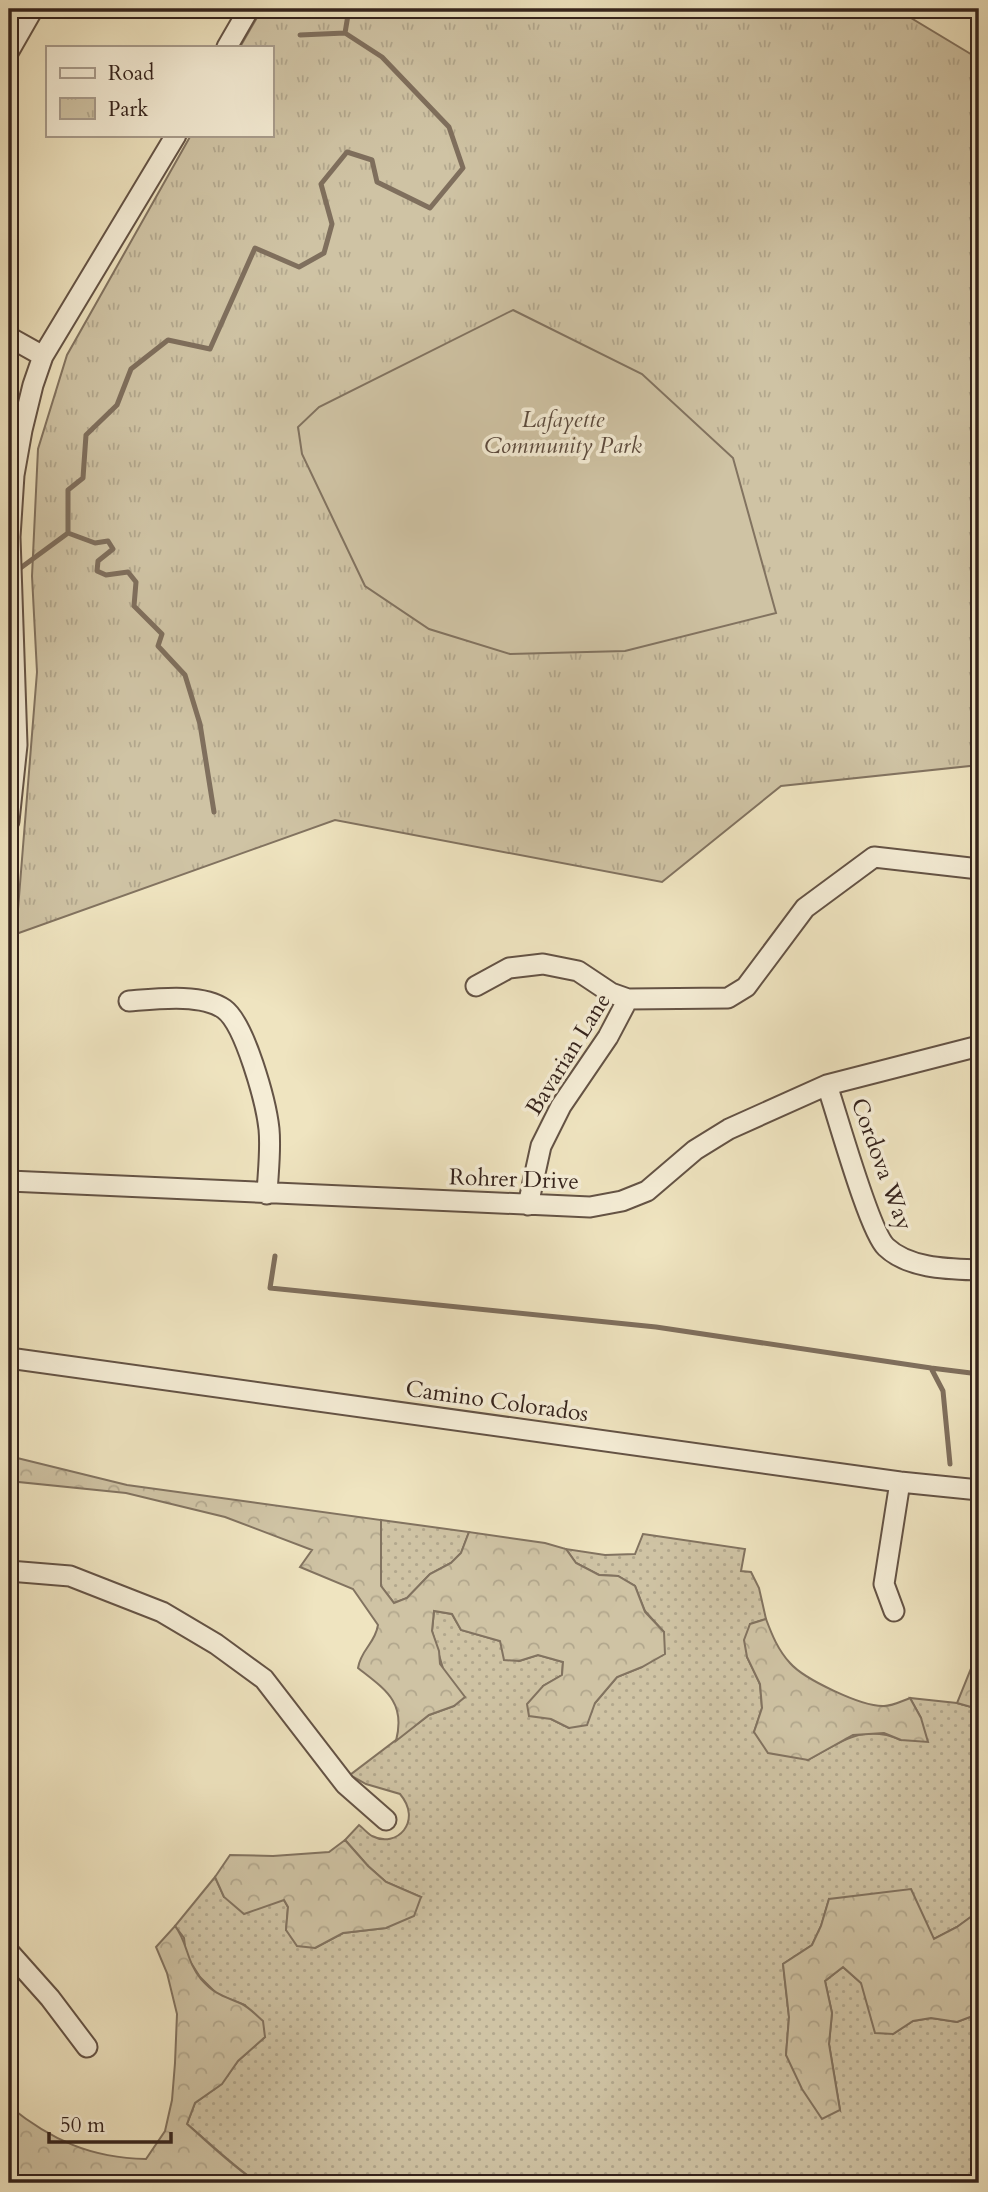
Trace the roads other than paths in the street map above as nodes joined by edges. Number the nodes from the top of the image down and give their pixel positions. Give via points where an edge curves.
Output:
1 (33, 9) edge
2 (249, 9) edge
3 (10, 44) edge
4 (228, 46) edge
5 (175, 136) edge
6 (9, 337) edge
7 (43, 356) junction
8 (10, 537) edge
9 (9, 821) edge
10 (979, 869) edge
11 (476, 986) dead end
12 (628, 999) junction
13 (129, 1001) dead end
14 (979, 1046) edge
15 (827, 1085) junction
16 (9, 1181) edge
17 (267, 1194) junction
18 (528, 1205) junction
19 (979, 1270) edge
20 (9, 1358) edge
21 (900, 1482) junction
22 (979, 1490) edge
23 (9, 1571) edge
24 (894, 1611) dead end
25 (386, 1819) dead end
26 (9, 1952) edge
27 (87, 2048) dead end

1 - 3 street
2 - 4 street
5 - 7 street
6 - 7 street
7 - 8 street via 22,430
8 - 9 street via 17,745
10 - 12 street, Bavarian Lane via 874,857 805,908 746,987 728,998
11 - 12 street via 509,968 543,964 578,971
12 - 18 street, Bavarian Lane via 541,1146
13 - 17 street via 198,1000 223,1008 238,1024 269,1130
14 - 15 street, Rohrer Drive
15 - 18 street, Rohrer Drive via 729,1129 695,1150 647,1191 590,1207
15 - 19 street, Cordova Way via 867,1206 886,1247 919,1263
16 - 17 street, Rohrer Drive
17 - 18 street, Rohrer Drive
20 - 21 street, Camino Colorados
21 - 22 street, Camino Colorados
21 - 24 street via 884,1584
23 - 25 street via 70,1576 162,1612 215,1644 264,1679 345,1784
26 - 27 street

